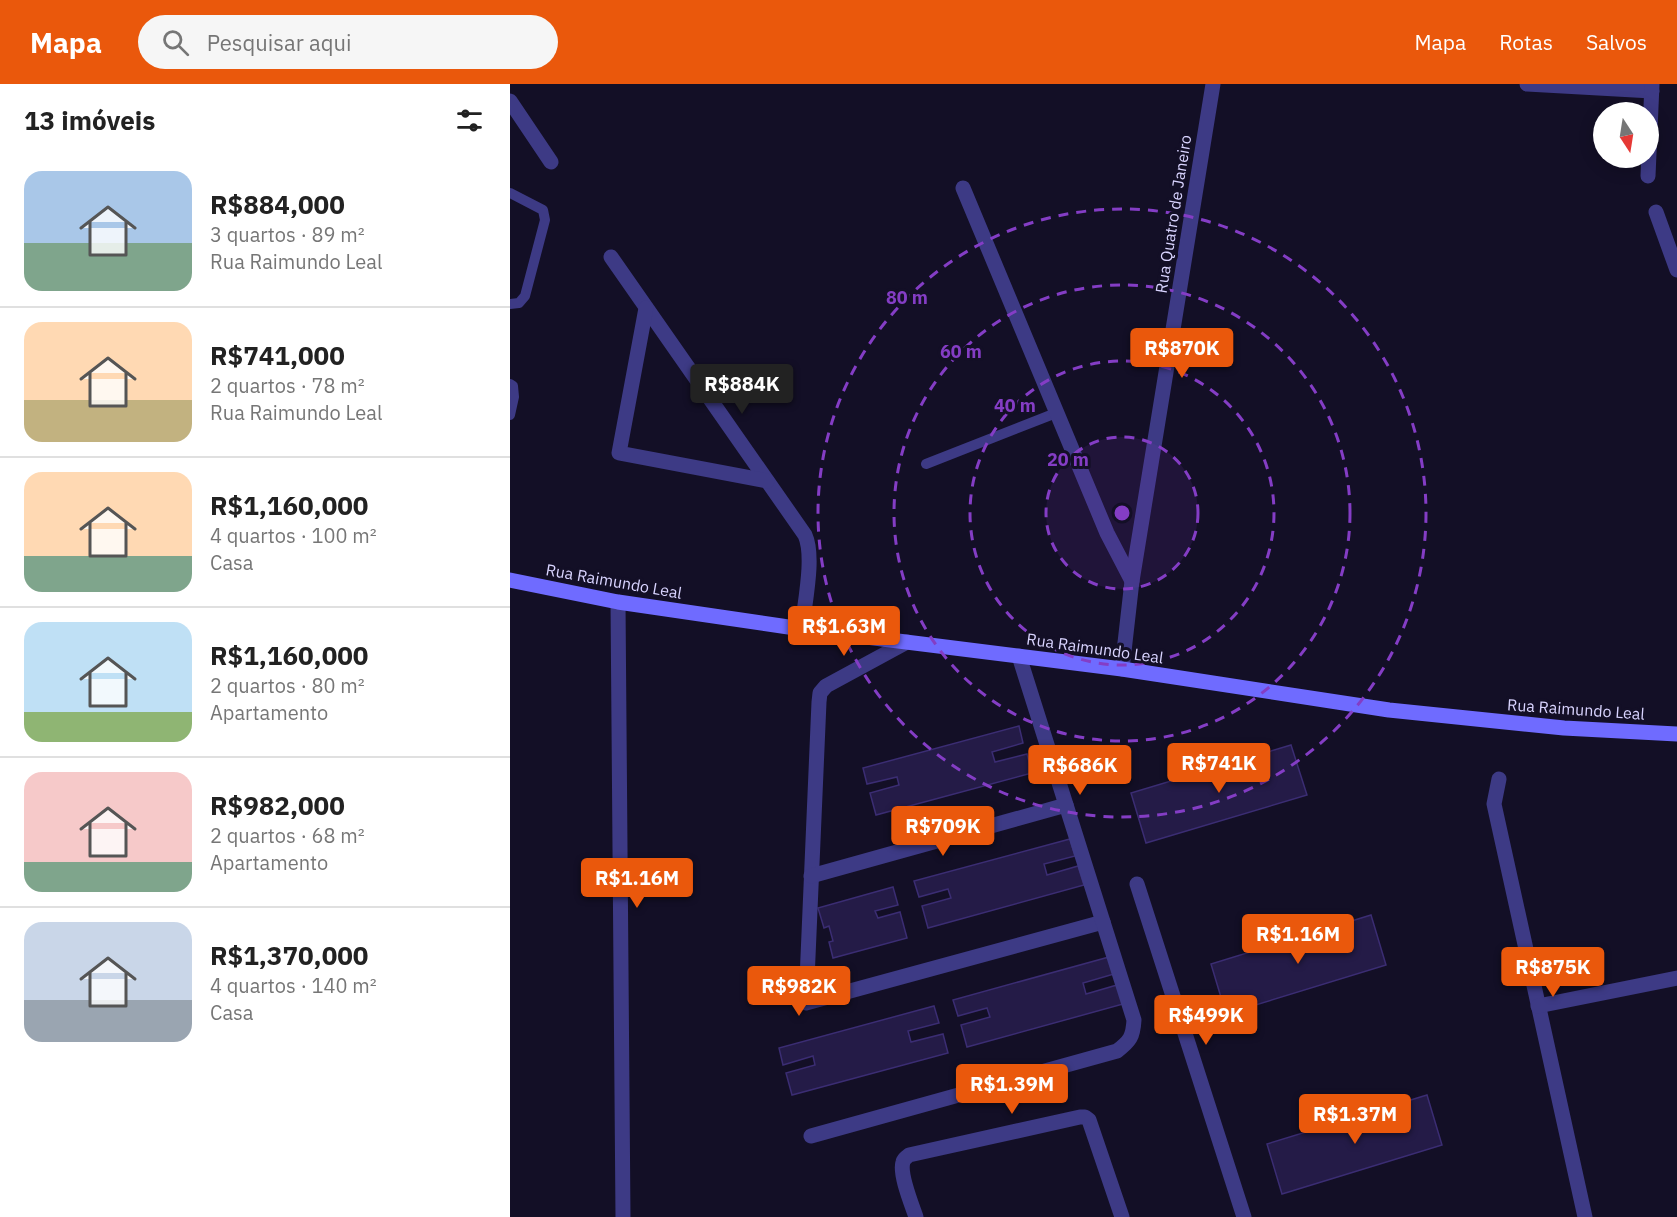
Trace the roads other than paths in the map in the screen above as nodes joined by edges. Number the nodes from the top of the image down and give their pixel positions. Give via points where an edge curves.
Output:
1 (1213, 84) edge
2 (1527, 84) edge
3 (1652, 87) edge
4 (510, 101) edge
5 (551, 162) dead end
6 (1648, 176) dead end
7 (963, 188) dead end
8 (510, 193) edge
9 (1656, 212) dead end
10 (611, 257) dead end
11 (1677, 270) edge
12 (510, 304) edge
13 (646, 308) junction
14 (510, 384) edge
15 (1056, 413) junction
16 (510, 416) edge
17 (926, 464) dead end
18 (767, 481) junction
19 (510, 580) edge
20 (1132, 581) junction
21 (618, 602) junction
22 (801, 629) junction
23 (907, 642) junction
24 (1019, 656) junction
25 (1122, 669) junction
26 (1677, 735) edge
27 (1499, 779) dead end
28 (1066, 805) junction
29 (811, 876) junction
30 (1137, 884) dead end
31 (1103, 922) junction
32 (1677, 978) edge
33 (1538, 1006) junction
34 (811, 1136) dead end
35 (623, 1217) edge
36 (916, 1217) edge
37 (1122, 1217) edge
38 (1244, 1217) edge
39 (1585, 1217) edge

1 - 20 street, Rua Quatro de Janeiro
2 - 3 street
3 - 6 street
4 - 5 street
7 - 15 street
8 - 12 lane via 543,210 545,220 525,296 519,303
9 - 11 street
10 - 13 street
13 - 18 street
13 - 18 street via 619,453
14 - 16 lane via 514,392
15 - 17 lane
15 - 20 street
18 - 22 street via 809,543
19 - 21 street, Rua Raimundo Leal
20 - 25 street, Rua Quatro de Janeiro
21 - 22 street, Rua Raimundo Leal
21 - 35 street
22 - 23 street, Rua Raimundo Leal
23 - 24 street, Rua Raimundo Leal
23 - 29 street via 826,686 820,693
24 - 25 street, Rua Raimundo Leal
24 - 28 street
25 - 26 street, Rua Raimundo Leal via 1389,710
27 - 33 street via 1494,804
28 - 29 street
28 - 31 street
29 - 31 street via 806,1003
30 - 38 street
31 - 34 street via 1134,1020 1129,1042 1117,1051
32 - 33 street
33 - 39 street
36 - 37 street via 903,1175 902,1165 909,1155 1085,1117

